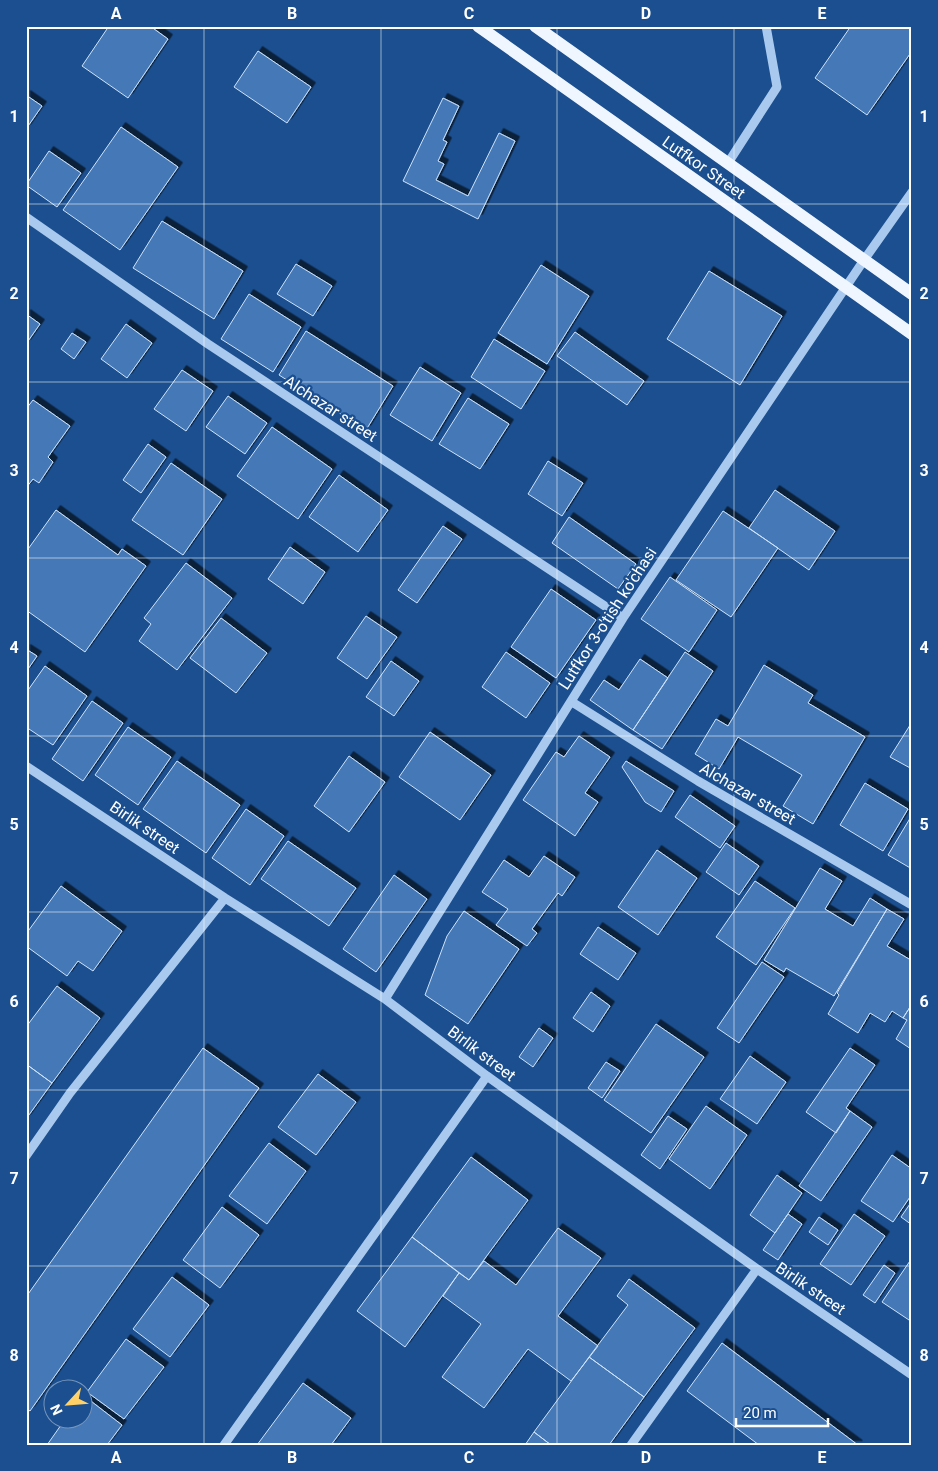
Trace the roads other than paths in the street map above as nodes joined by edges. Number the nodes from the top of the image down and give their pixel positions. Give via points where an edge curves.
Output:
1 (478, 26) edge
2 (535, 26) edge
3 (766, 26) edge
4 (728, 163) junction
5 (912, 192) edge
6 (26, 217) edge
7 (864, 260) junction
8 (846, 287) junction
9 (912, 294) edge
10 (912, 334) edge
11 (623, 618) junction
12 (572, 702) junction
13 (26, 766) edge
14 (225, 898) junction
15 (912, 905) edge
16 (385, 999) junction
17 (487, 1076) junction
18 (26, 1156) edge
19 (757, 1269) junction
20 (912, 1375) edge
21 (224, 1445) edge
22 (631, 1445) edge

1 - 8 main road, Lutfkor Street
2 - 4 main road, Lutfkor Street
3 - 4 street via 777,86
4 - 7 main road, Lutfkor Street
5 - 7 street, Lutfkor 3-o'tish ko'chasi
6 - 11 street, Alchazar street via 208,344
7 - 8 street, Lutfkor 3-o'tish ko'chasi
7 - 9 main road, Lutfkor Street
8 - 10 main road, Lutfkor Street
8 - 11 street, Lutfkor 3-o'tish ko'chasi
11 - 12 street, Lutfkor 3-o'tish ko'chasi
12 - 15 street, Alchazar street via 698,781
12 - 16 street, Lutfkor 3-o'tish ko'chasi
13 - 14 street, Birlik street
14 - 16 street, Birlik street
14 - 18 street via 70,1093
16 - 17 street, Birlik street
17 - 19 street, Birlik street
17 - 21 street
19 - 20 street, Birlik street
19 - 22 street

